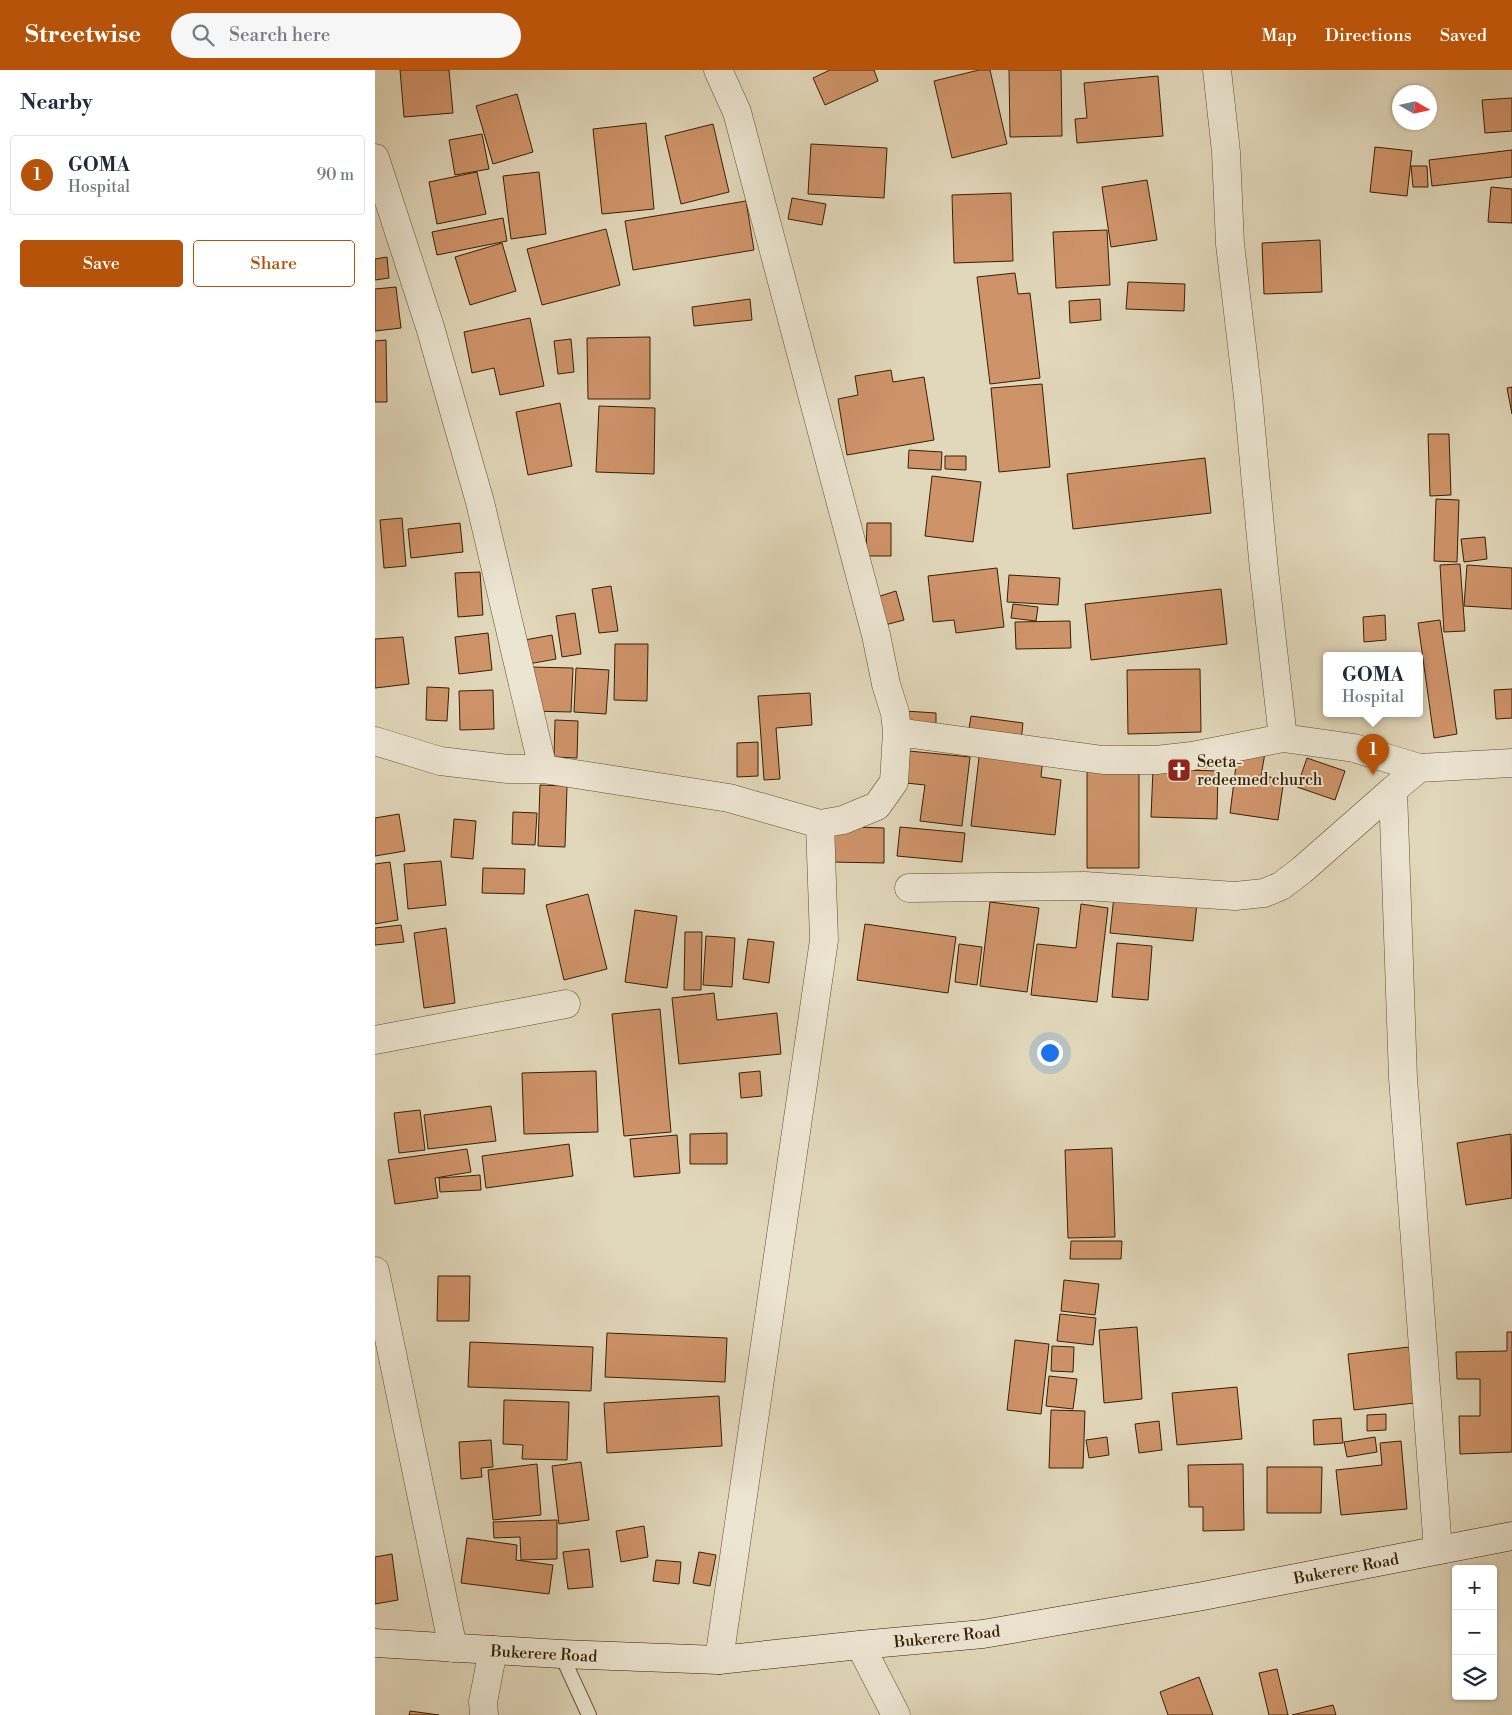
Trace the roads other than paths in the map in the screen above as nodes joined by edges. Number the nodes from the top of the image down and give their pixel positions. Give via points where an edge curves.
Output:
1 (718, 70) edge
2 (1217, 70) edge
3 (375, 158) edge
4 (897, 732) junction
5 (1283, 738) junction
6 (375, 741) edge
7 (1512, 763) edge
8 (1419, 768) junction
9 (543, 769) junction
10 (1393, 790) junction
11 (820, 824) junction
12 (909, 888) dead end
13 (566, 1004) dead end
14 (375, 1040) edge
15 (375, 1271) edge
16 (1512, 1536) edge
17 (1438, 1550) junction
18 (375, 1643) edge
19 (861, 1644) junction
20 (453, 1648) junction
21 (493, 1650) junction
22 (561, 1654) junction
23 (719, 1660) junction
24 (485, 1715) edge
25 (589, 1715) edge
26 (896, 1715) edge

1 - 4 street via 737,112 876,635
2 - 5 street via 1226,152 1230,244
3 - 9 street via 430,327 480,502
4 - 5 street via 1103,760 1192,756
4 - 11 street via 894,782 877,806 843,820
5 - 8 street via 1354,748
6 - 9 street via 440,761 508,769
7 - 8 street
8 - 10 street
9 - 11 street via 729,798
10 - 12 street via 1302,870 1281,886 1264,893 1235,896 1085,886
10 - 17 street via 1403,1078
11 - 23 street via 824,940
13 - 14 street
15 - 20 street
16 - 17 street, Bukerere Road
17 - 19 street, Bukerere Road via 1203,1596 983,1634
18 - 20 street, Bukerere Road
19 - 23 street, Bukerere Road
19 - 26 street
20 - 21 street, Bukerere Road
21 - 22 street, Bukerere Road
21 - 24 street via 483,1702
22 - 23 street, Bukerere Road
22 - 25 lane

